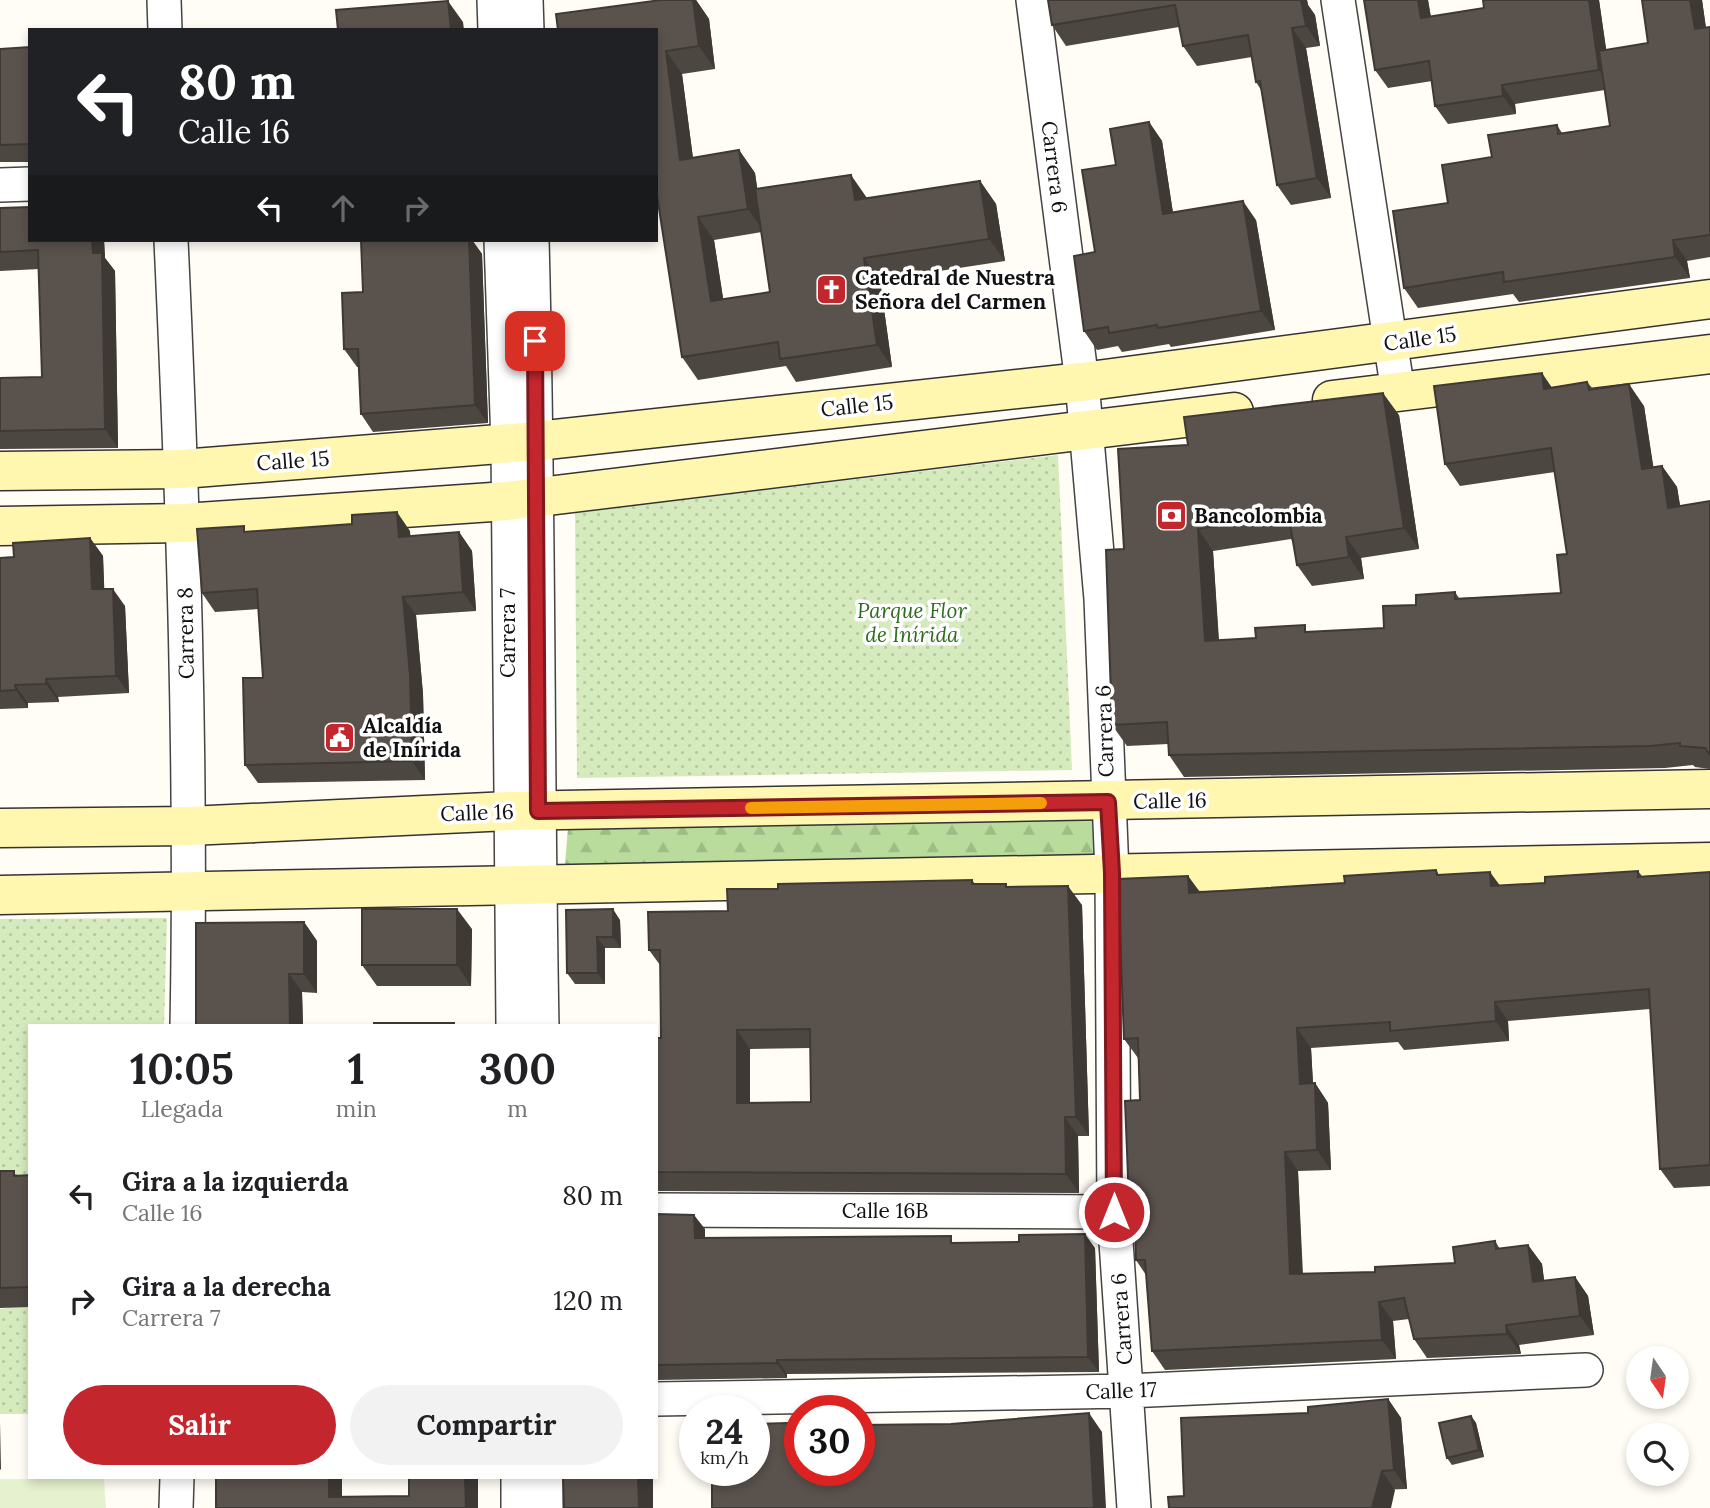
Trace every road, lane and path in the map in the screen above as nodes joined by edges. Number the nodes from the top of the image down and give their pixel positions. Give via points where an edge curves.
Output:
1 (164, 0) edge
2 (494, 0) edge
3 (526, 0) edge
4 (1033, 0) edge
5 (1339, 0) edge
6 (165, 28) edge
7 (495, 28) edge
8 (527, 28) edge
9 (28, 184) edge
10 (0, 185) edge
11 (171, 242) edge
12 (501, 242) edge
13 (532, 242) edge
14 (1710, 299) edge
15 (1392, 343) junction
16 (1710, 354) edge
17 (1082, 382) junction
18 (1398, 392) junction
19 (1303, 404) edge
20 (1262, 408) edge
21 (1086, 430) junction
22 (523, 443) junction
23 (182, 469) junction
24 (0, 471) edge
25 (522, 499) junction
26 (184, 523) junction
27 (0, 526) edge
28 (1710, 789) edge
29 (1108, 802) junction
30 (524, 811) junction
31 (189, 826) junction
32 (0, 828) edge
33 (1710, 862) edge
34 (1112, 873) junction
35 (525, 886) junction
36 (190, 892) junction
37 (0, 895) edge
38 (187, 1024) edge
39 (513, 1024) edge
40 (542, 1024) edge
41 (658, 1210) edge
42 (1114, 1212) junction
43 (1586, 1370) dead end
44 (1127, 1391) junction
45 (658, 1399) edge
46 (177, 1479) edge
47 (518, 1479) edge
48 (546, 1479) edge
49 (176, 1508) edge
50 (518, 1508) edge
51 (546, 1508) edge
52 (1134, 1508) edge

1 - 6 street
2 - 7 street
3 - 8 street
4 - 17 street, Carrera 6
5 - 15 street
9 - 10 street
11 - 23 street, Carrera 8
12 - 22 street, Carrera 7
13 - 22 street, Carrera 7
14 - 15 street, Calle 15
15 - 17 street, Calle 15
15 - 18 street
16 - 18 street
17 - 21 street, Carrera 6
17 - 22 street, Calle 15
18 - 19 street
20 - 21 street
21 - 25 street
21 - 29 street, Carrera 6 via 1101,599
22 - 23 street, Calle 15
22 - 25 street, Carrera 7
23 - 24 street, Calle 15
23 - 26 street, Carrera 8
25 - 26 street
25 - 30 street, Carrera 7
26 - 27 street
26 - 31 street, Carrera 8
28 - 29 street, Calle 16
29 - 30 street, Calle 16
29 - 34 street, Carrera 6
30 - 31 street, Calle 16
30 - 35 street, Carrera 7
31 - 32 street, Calle 16
31 - 36 street, Carrera 8
33 - 34 street
34 - 35 street
34 - 42 street, Carrera 6
35 - 36 street
35 - 39 street, Carrera 7
35 - 40 street, Carrera 7
36 - 37 street
36 - 38 street, Carrera 8
41 - 42 street, Calle 16B
42 - 44 street, Carrera 6
43 - 44 street, Calle 17
44 - 45 street, Calle 17
44 - 52 street, Carrera 6
46 - 49 street
47 - 50 street
48 - 51 street

